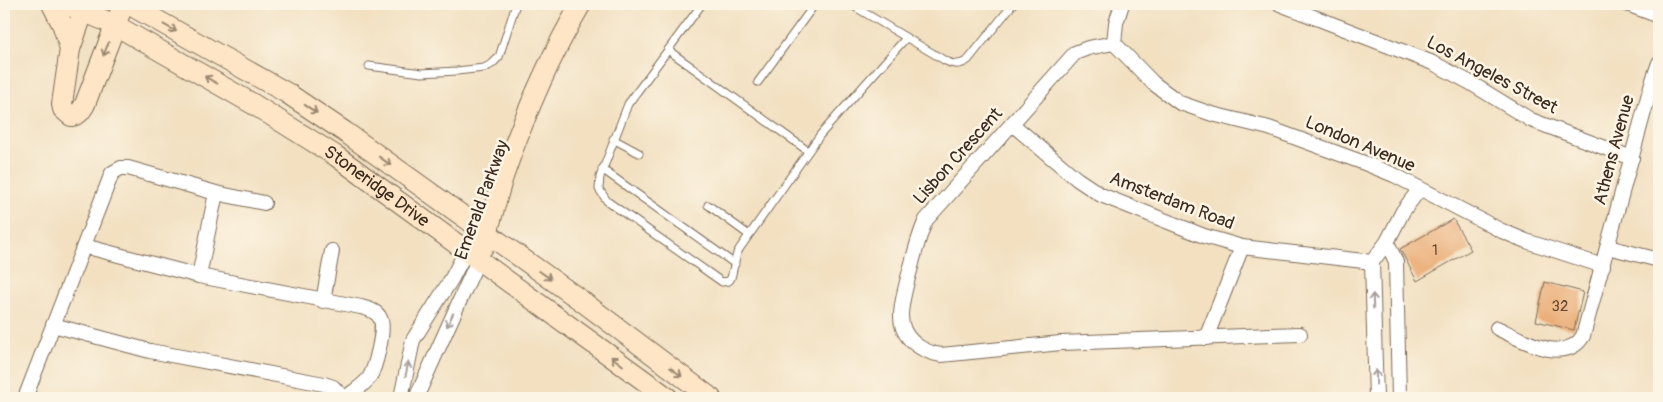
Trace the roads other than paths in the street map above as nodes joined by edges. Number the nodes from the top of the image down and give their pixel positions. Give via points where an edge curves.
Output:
1 (52, 4) edge
2 (123, 4) edge
3 (128, 4) edge
4 (516, 4) edge
5 (571, 4) edge
6 (581, 4) edge
7 (702, 4) edge
8 (815, 4) edge
9 (850, 4) edge
10 (1122, 4) edge
11 (1280, 4) edge
12 (1628, 4) edge
13 (1010, 5) edge
14 (79, 6) edge
15 (1659, 16) edge
16 (115, 25) junction
17 (906, 38) junction
18 (1114, 43) junction
19 (70, 49) junction
20 (668, 50) junction
21 (1659, 63) edge
22 (369, 66) dead end
23 (758, 82) dead end
24 (1012, 124) junction
25 (613, 139) junction
26 (808, 151) junction
27 (639, 153) dead end
28 (1632, 158) junction
29 (602, 169) junction
30 (1419, 190) junction
31 (216, 193) junction
32 (264, 203) dead end
33 (708, 205) dead end
34 (481, 230) junction
35 (749, 235) junction
36 (1387, 242) junction
37 (84, 246) junction
38 (1242, 247) junction
39 (1608, 247) junction
40 (332, 251) dead end
41 (472, 256) junction
42 (1659, 260) edge
43 (1372, 262) junction
44 (735, 264) junction
45 (1603, 266) junction
46 (199, 276) junction
47 (323, 301) junction
48 (53, 324) junction
49 (1497, 328) dead end
50 (1300, 334) dead end
51 (1206, 338) junction
52 (24, 398) edge
53 (344, 398) edge
54 (401, 398) edge
55 (416, 398) edge
56 (668, 398) edge
57 (711, 398) edge
58 (1376, 398) edge
59 (1398, 398) edge

1 - 19 street
2 - 16 street
3 -> 34 street, Stoneridge Drive via 287,94 346,132
4 - 22 lane via 499,57 484,68 422,73
5 - 34 street, Emerald Parkway via 531,73 496,157
6 - 34 street, Emerald Parkway via 542,76
7 - 20 lane
8 - 23 lane
9 - 17 lane
10 - 18 street
11 - 28 street, Los Angeles Street via 1433,63 1531,120
12 - 15 street
13 - 17 lane via 962,64 951,64
14 - 16 street, Stoneridge Drive
14 - 19 street
16 -> 19 street via 81,111 71,116 62,104
41 -> 16 street, Stoneridge Drive via 336,156
17 - 26 lane
18 - 24 street, Lisbon Crescent via 1075,53
18 - 30 street, London Avenue via 1153,83 1180,103 1278,131 1380,169
20 - 25 lane via 631,98
20 - 26 lane
21 - 28 street, Athens Avenue
24 - 38 street, Amsterdam Road via 1100,195 1204,236
24 - 51 street, Lisbon Crescent via 933,211 922,228 901,316 906,334 913,343 930,353 942,354 1061,343
25 - 27 lane
25 - 29 lane
26 - 35 lane
28 - 39 street, Athens Avenue
29 - 44 lane
29 - 44 lane via 599,189 615,207 722,282 729,281
30 - 36 street via 1395,224
30 - 45 street, London Avenue via 1502,231
31 - 32 street
31 - 37 street via 122,168 112,173
31 - 46 street
33 - 35 lane
34 - 41 street, Emerald Parkway
34 -> 57 street, Stoneridge Drive
35 - 44 lane via 737,253
36 - 43 street
36 - 59 street via 1396,262
37 - 46 street
37 - 48 street
38 - 43 street, Amsterdam Road
38 - 51 street
39 - 42 street
39 - 45 street, Athens Avenue
40 - 47 street
54 -> 41 street, Emerald Parkway via 413,340 452,278
41 -> 55 street, Emerald Parkway
56 -> 41 street, Stoneridge Drive
58 -> 43 street
45 - 49 street, Athens Avenue via 1583,336 1573,348 1542,348
46 - 47 street
47 - 53 street via 370,310 381,318 382,332 372,372 364,384
48 - 52 street
48 - 53 street via 150,351 324,384 333,387
50 - 51 street, Lisbon Crescent

